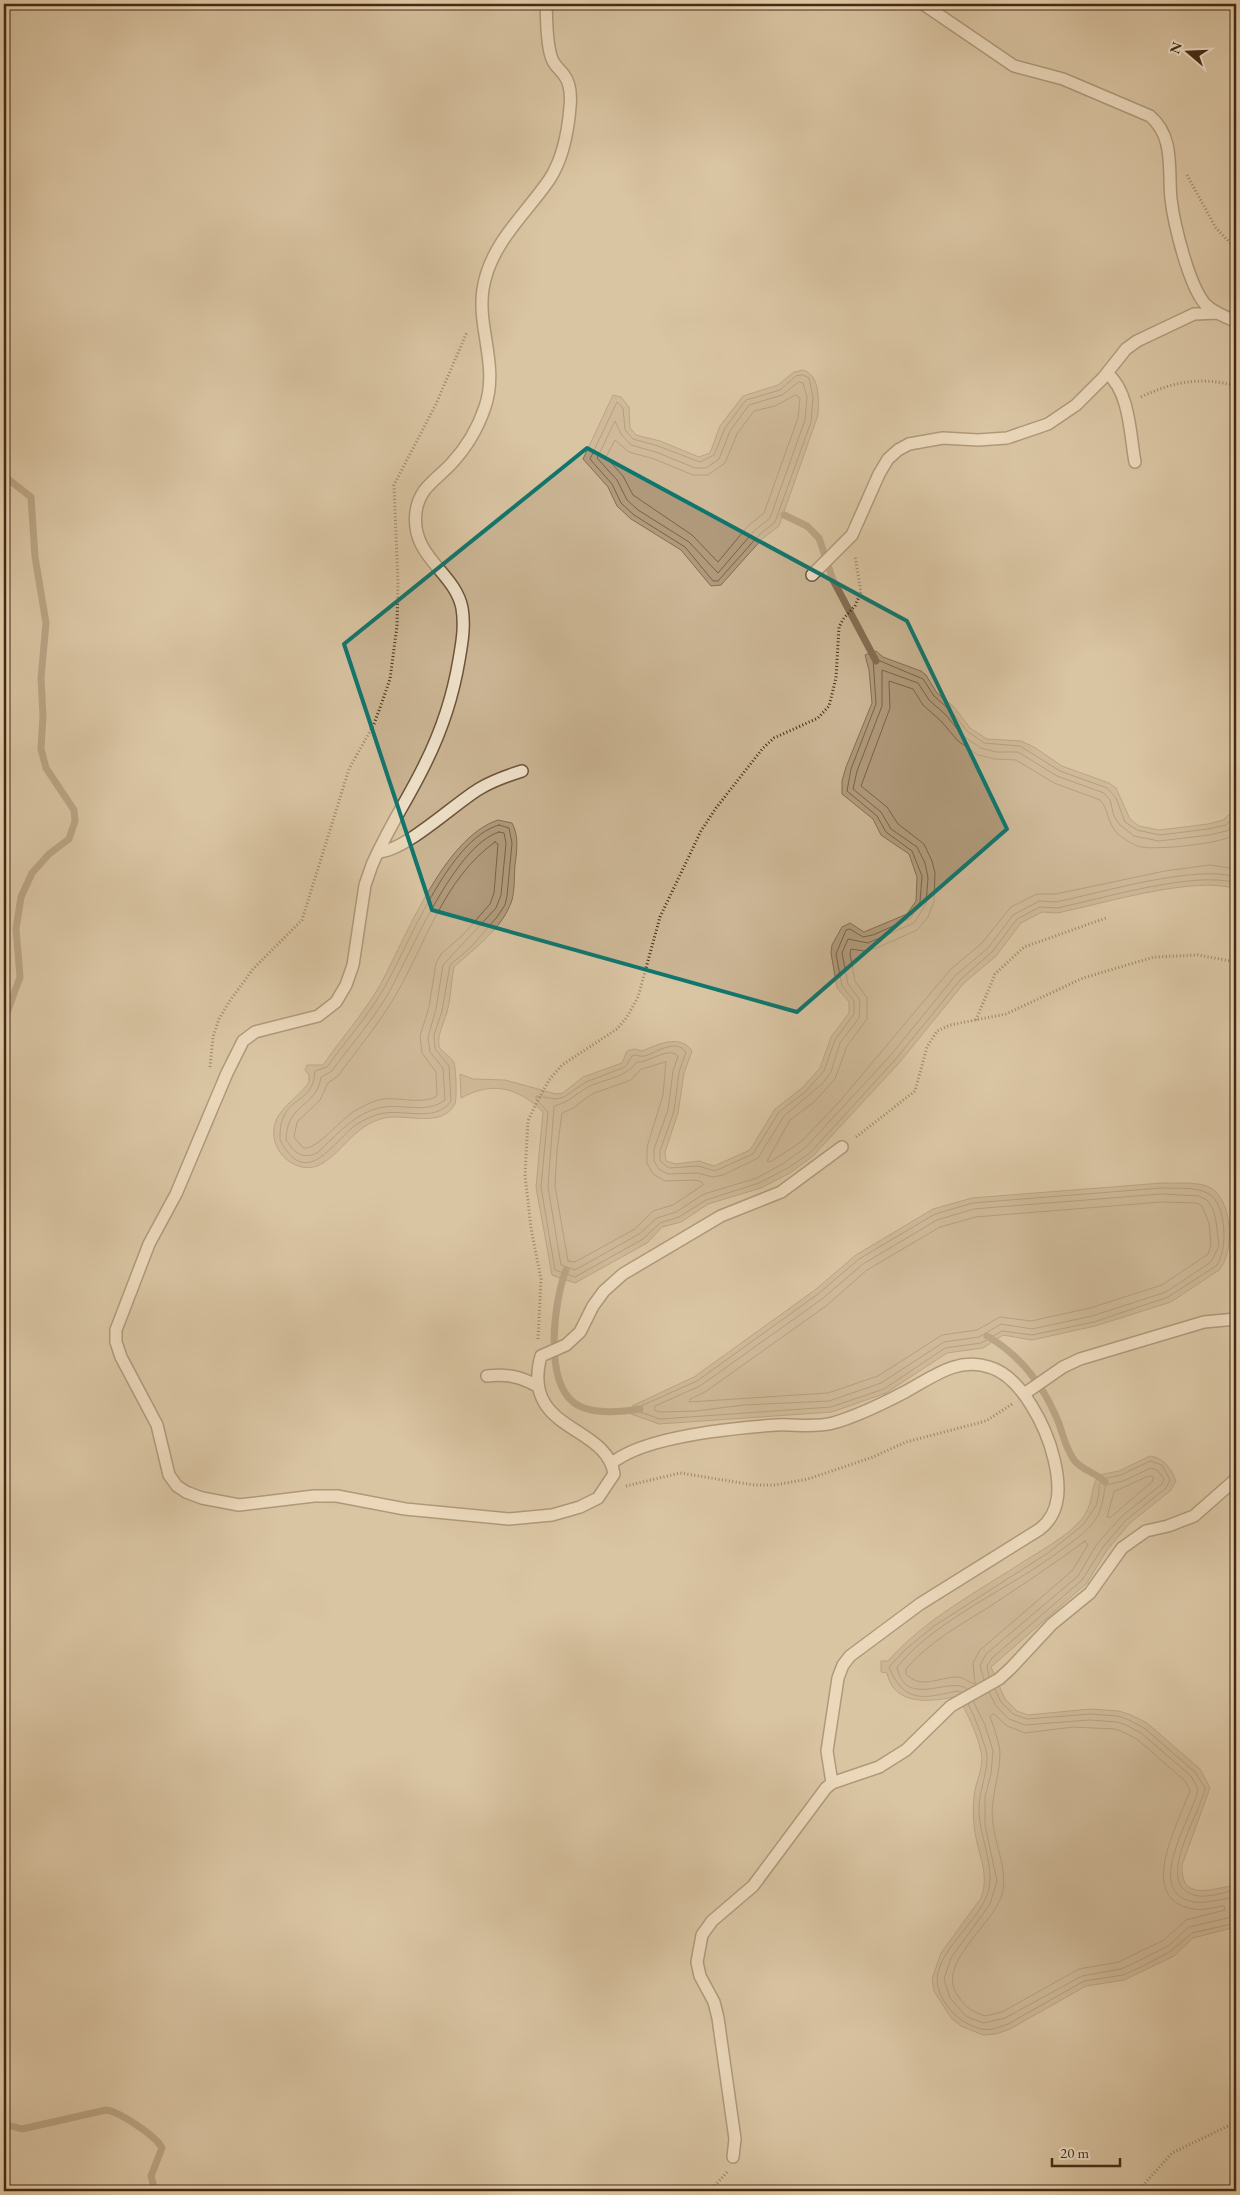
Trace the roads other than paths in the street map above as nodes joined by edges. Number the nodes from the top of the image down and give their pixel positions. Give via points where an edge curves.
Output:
1 (546, 4) edge
2 (923, 4) edge
3 (1218, 313) junction
4 (1236, 322) edge
5 (1107, 373) junction
6 (1135, 462) dead end
7 (812, 575) dead end
8 (522, 771) dead end
9 (378, 852) junction
10 (842, 1148) road end
11 (1236, 1319) edge
12 (486, 1376) dead end
13 (537, 1386) junction
14 (1027, 1392) junction
15 (613, 1469) junction
16 (1236, 1479) edge
17 (832, 1783) junction
18 (733, 2157) road end

1 - 9 lane via 550,55 570,88 567,135 550,179 498,248 488,269 483,291 490,359 489,382 486,404 477,428 450,466 429,482 416,512 422,549 462,606 462,643 456,677 439,733
2 - 3 lane via 1014,66 1063,79 1150,116 1160,124 1169,150 1171,200 1180,240 1196,289 1206,305
3 - 4 lane
3 - 5 lane via 1194,314 1137,341 1126,349
5 - 6 lane via 1118,386 1123,400
5 - 7 lane via 1076,405 1048,424 1006,438 943,438 910,444 898,450 878,474 848,538
8 - 9 lane via 498,778 401,845
9 - 15 lane via 365,885 353,965 336,1002 318,1016 255,1032 243,1041 176,1194 149,1244 116,1330 121,1358 157,1425 169,1475 177,1486 202,1498 239,1505 337,1496 405,1509 509,1519 552,1515 580,1507 598,1498
10 - 13 lane via 781,1192 721,1216 622,1274 604,1291 580,1332 566,1346 543,1354 536,1375
11 - 14 lane via 1204,1322 1080,1359
12 - 13 lane via 502,1374 523,1378
13 - 15 lane via 551,1412 603,1451
14 - 15 lane via 991,1367 960,1364 944,1369 858,1415 832,1423 732,1429 694,1435 623,1454
14 - 17 lane via 1054,1458 1059,1485 1054,1513 1040,1529 920,1604 850,1656 838,1678 827,1752
16 - 17 lane via 1194,1516 1146,1531 1122,1548 1090,1593 1052,1624 999,1679 944,1712 906,1750 879,1767
17 - 18 lane via 815,1801 753,1886 712,1921 702,1935 697,1962 718,2018 735,2139

